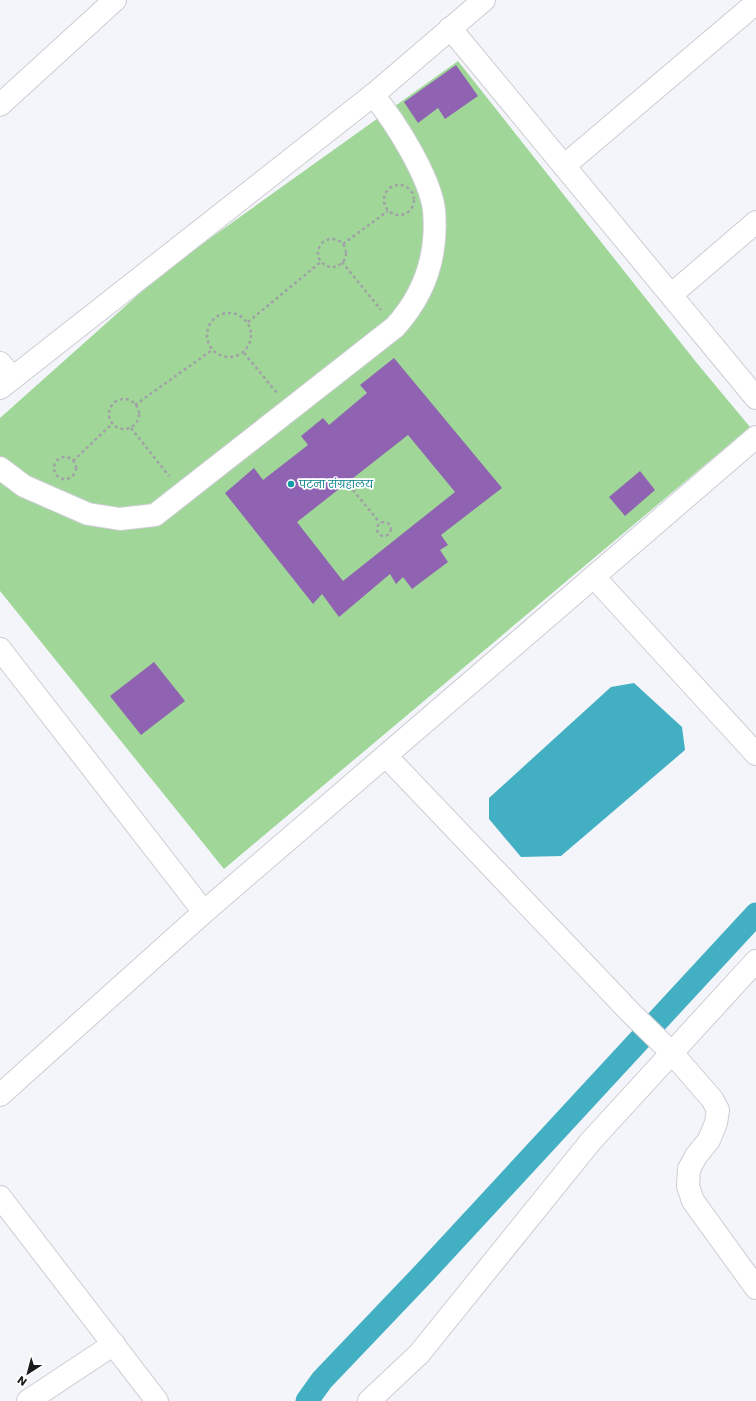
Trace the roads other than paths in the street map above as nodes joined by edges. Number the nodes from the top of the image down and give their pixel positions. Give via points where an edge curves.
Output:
1 (115, 0) edge
2 (476, 3) edge
3 (756, 3) edge
4 (450, 28) junction
5 (373, 95) junction
6 (0, 105) edge
7 (564, 166) junction
8 (756, 222) edge
9 (671, 295) junction
10 (4, 376) edge
11 (756, 398) edge
12 (756, 437) edge
13 (0, 468) edge
14 (594, 577) junction
15 (0, 649) edge
16 (754, 749) edge
17 (386, 756) junction
18 (204, 912) junction
19 (756, 961) edge
20 (667, 1047) junction
21 (0, 1095) edge
22 (0, 1197) edge
23 (756, 1288) edge
24 (114, 1344) junction
25 (28, 1401) edge
26 (157, 1401) edge
27 (369, 1401) edge

1 - 6 street
2 - 4 street
3 - 7 street
4 - 5 street
4 - 7 street
5 - 10 street
5 - 13 street via 391,116 409,147 434,209 434,241 428,277 410,310 395,327 155,515 120,519 88,514 24,486
7 - 9 street
8 - 9 street
9 - 11 street
12 - 14 street
14 - 16 street
14 - 17 street
15 - 18 street
17 - 18 street
17 - 20 street via 631,1013
18 - 21 street
19 - 20 street
20 - 23 street via 712,1098 718,1110 709,1140 689,1169 688,1186 693,1201
20 - 27 street via 419,1354
22 - 24 street
24 - 25 street
24 - 26 street

